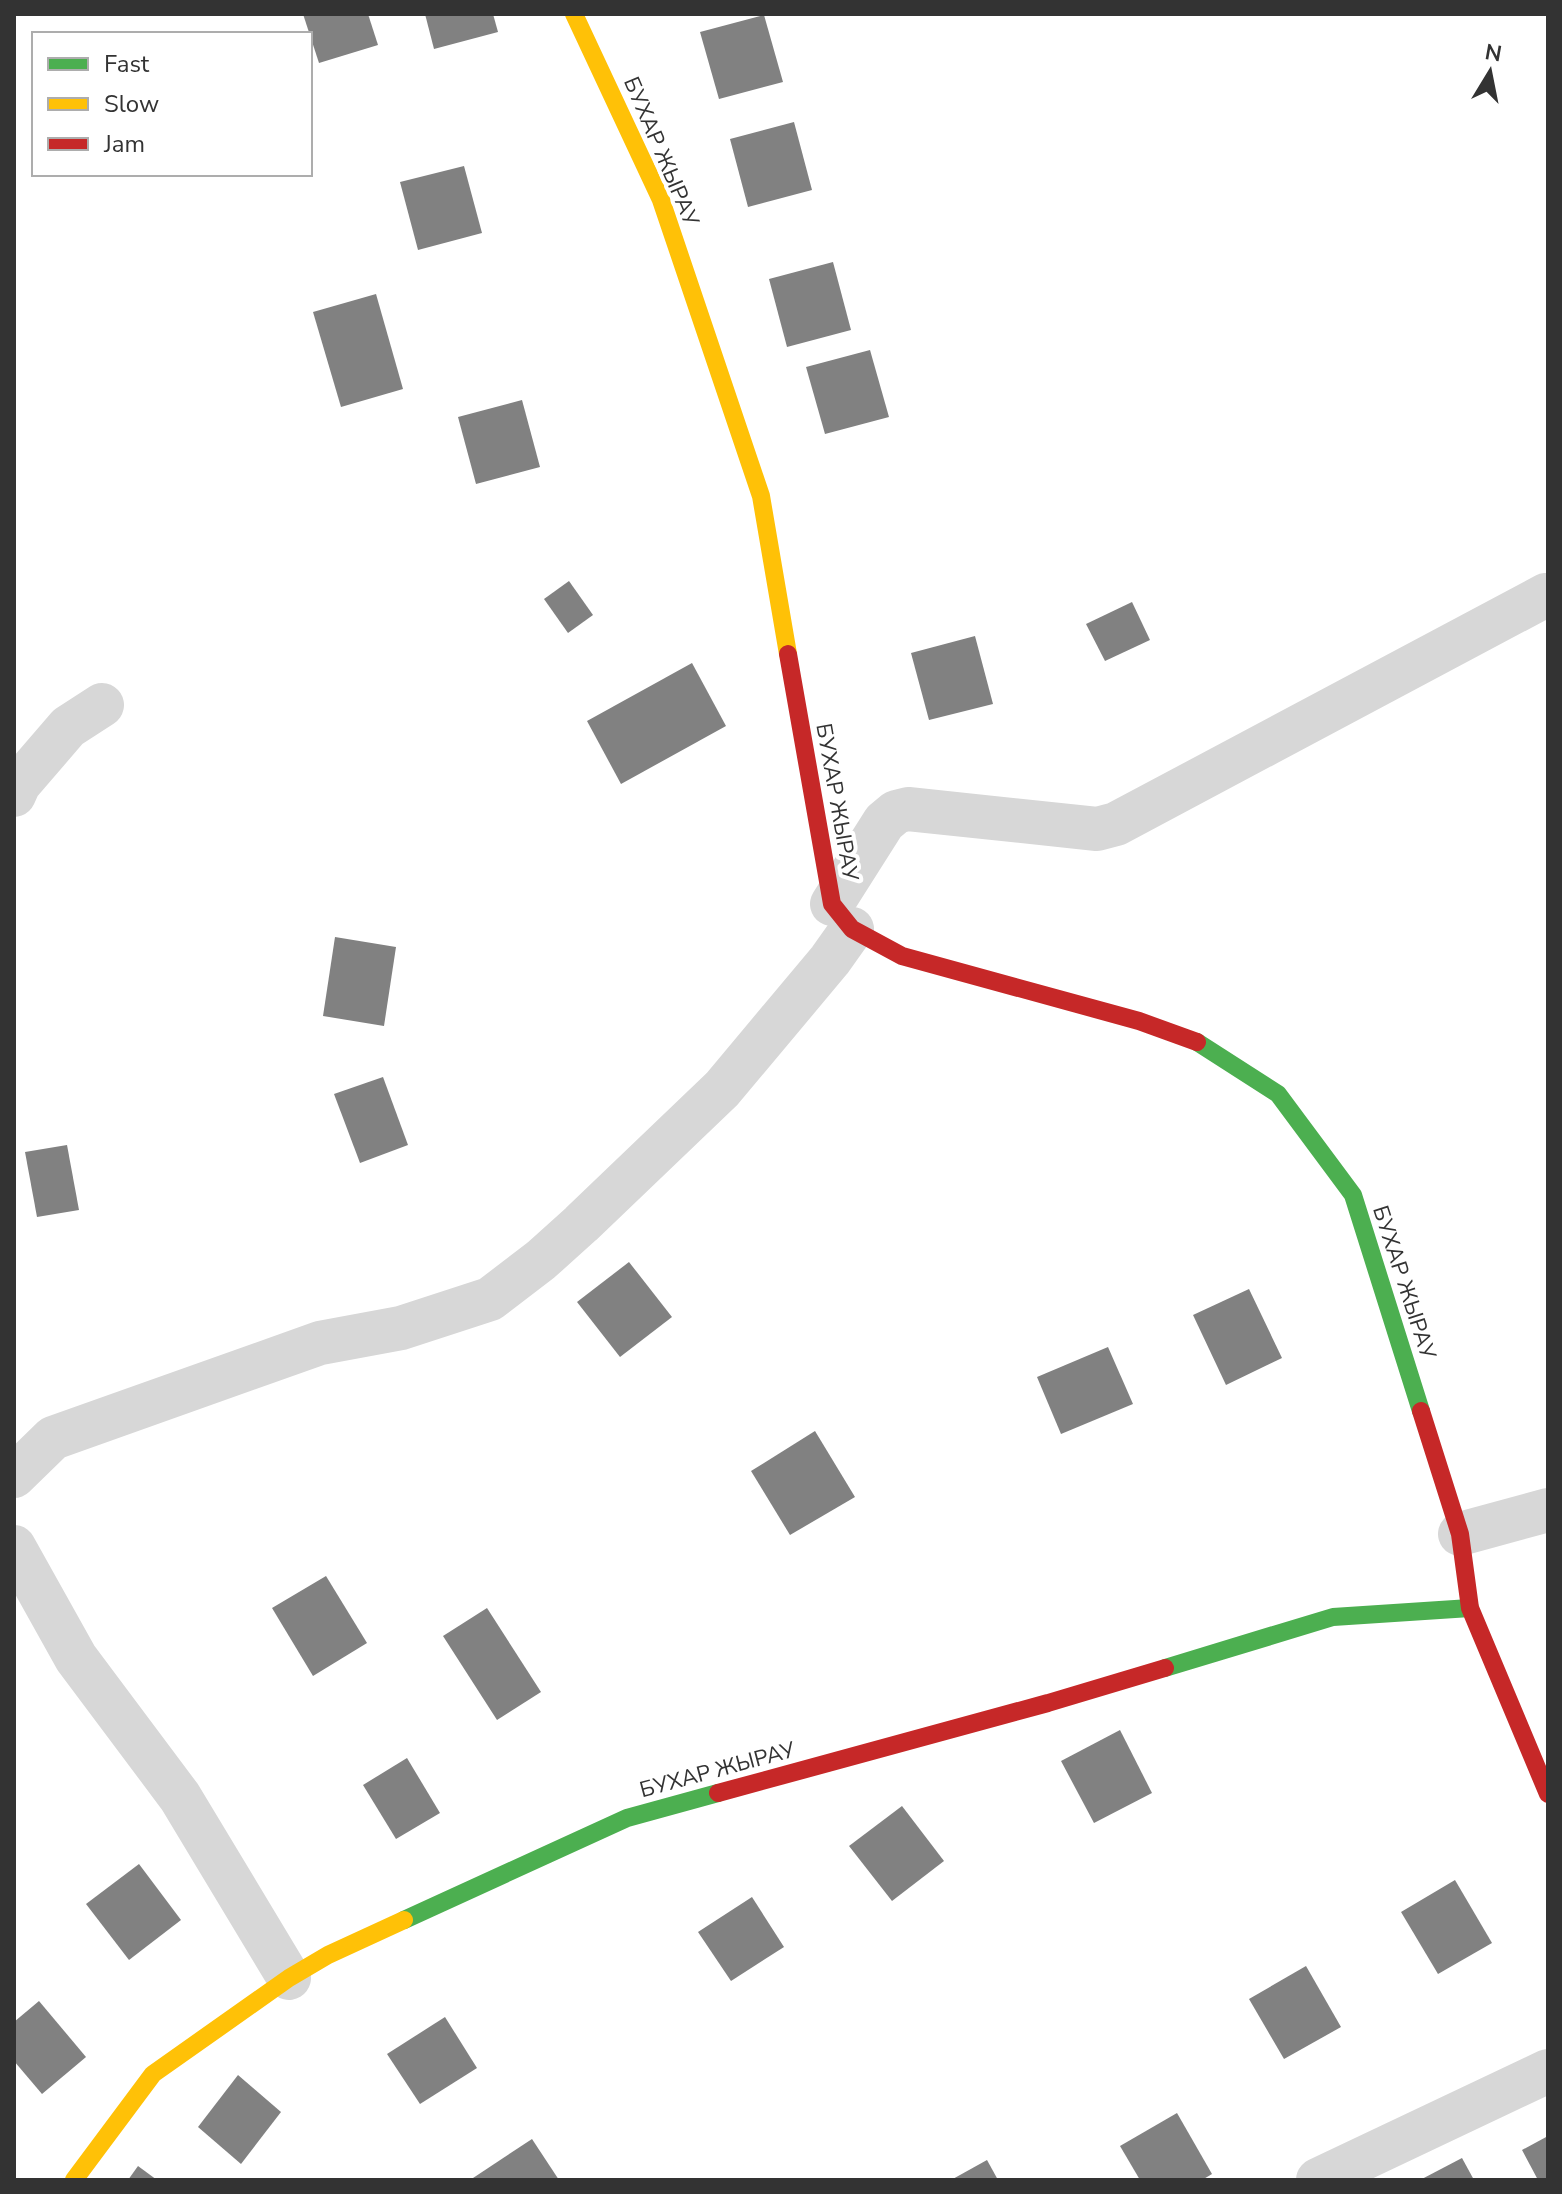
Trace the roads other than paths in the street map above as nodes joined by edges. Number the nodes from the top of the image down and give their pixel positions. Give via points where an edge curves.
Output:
1 (574, 14) edge
2 (1546, 595) dead end
3 (102, 705) dead end
4 (14, 795) edge
5 (842, 917) junction
6 (14, 1476) edge
7 (1548, 1510) edge
8 (1460, 1534) junction
9 (14, 1547) edge
10 (1470, 1608) junction
11 (1548, 1794) edge
12 (289, 1978) junction
13 (1548, 2071) edge
14 (74, 2180) edge
15 (1318, 2180) edge

1 - 5 street, БУХАР ЖЫРАУ via 661,200 761,496
2 - 5 street via 1116,824 1097,829 908,809 896,812 884,822
3 - 4 street via 68,727
5 - 6 street via 830,960 722,1089 581,1224 490,1299 401,1328 320,1343 53,1438
5 - 8 street, БУХАР ЖЫРАУ via 902,956 1139,1021 1202,1044 1278,1094 1353,1195
7 - 8 street
8 - 10 street, БУХАР ЖЫРАУ
9 - 12 street via 76,1658 180,1797
10 - 11 street, БУХАР ЖЫРАУ
10 - 12 street, БУХАР ЖЫРАУ via 1333,1617 1048,1703 627,1818 328,1955
12 - 14 street, БУХАР ЖЫРАУ via 153,2074
13 - 15 street

